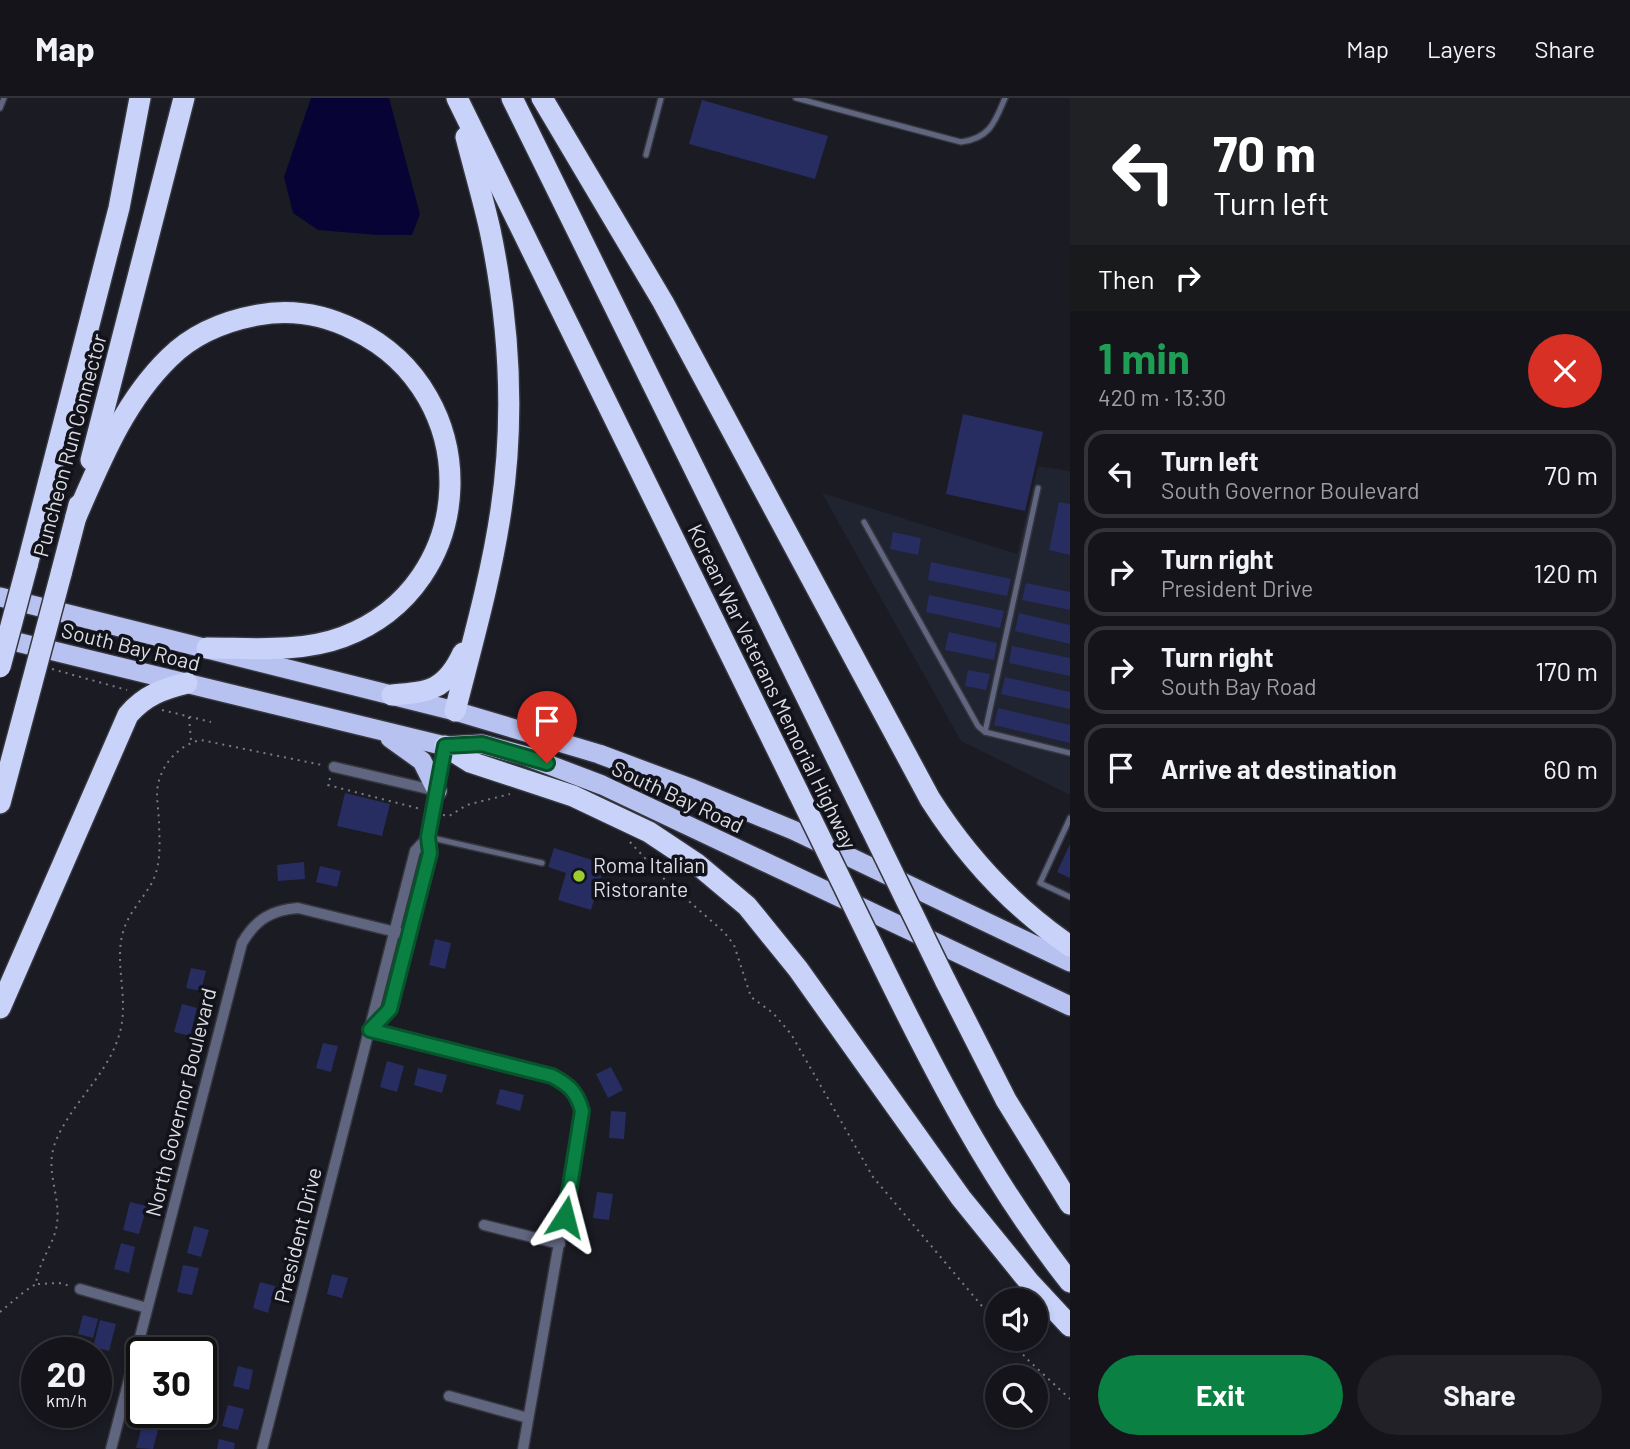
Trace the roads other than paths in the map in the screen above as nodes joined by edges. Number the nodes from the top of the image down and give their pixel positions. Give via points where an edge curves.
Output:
1 (4, 98) edge
2 (140, 98) edge
3 (184, 98) edge
4 (457, 98) edge
5 (512, 98) edge
6 (542, 98) edge
7 (661, 98) edge
8 (796, 98) edge
9 (1005, 98) edge
10 (0, 108) edge
11 (646, 155) dead end
12 (1038, 488) dead end
13 (76, 517) junction
14 (864, 522) dead end
15 (0, 597) edge
16 (477, 623) junction
17 (0, 638) edge
18 (207, 648) junction
19 (0, 667) edge
20 (187, 683) junction
21 (392, 695) junction
22 (455, 711) junction
23 (378, 730) junction
24 (985, 732) junction
25 (445, 746) junction
26 (1070, 753) edge
27 (334, 767) road end
28 (436, 791) junction
29 (0, 803) edge
30 (1070, 818) edge
31 (428, 837) junction
32 (542, 863) dead end
33 (1070, 897) edge
34 (395, 932) junction
35 (408, 935) junction
36 (1070, 946) edge
37 (1070, 961) edge
38 (1070, 1006) edge
39 (0, 1009) edge
40 (370, 1030) junction
41 (1070, 1204) edge
42 (484, 1225) dead end
43 (561, 1244) junction
44 (1070, 1282) edge
45 (80, 1289) road end
46 (147, 1308) junction
47 (1070, 1326) edge
48 (449, 1396) dead end
49 (528, 1418) junction
50 (111, 1449) edge
51 (262, 1449) edge
52 (523, 1449) edge

1 - 10 lane
2 - 19 highway, Puncheon Run Connector, bridge via 119,208
3 - 13 highway, Puncheon Run Connector
4 - 16 highway via 489,229 508,373 502,507
4 - 44 highway, Korean War Veterans Memorial Highway, bridge via 928,1057 1017,1210
5 - 41 highway, Korean War Veterans Memorial Highway, bridge via 945,980 1006,1100
6 - 36 highway via 663,302 936,808 986,874
7 - 11 lane
8 - 9 lane via 961,142 976,140 990,130
12 - 24 lane
13 - 18 highway via 112,437 140,391 172,355 203,333 243,318 303,314 344,325 397,358 433,407 450,463 446,522 429,566 382,617 345,637 284,648
13 - 29 highway, Puncheon Run Connector, bridge via 38,675
14 - 24 lane via 971,716
15 - 18 highway, South Bay Road
16 - 21 highway via 455,670 443,683 427,691
16 - 22 highway
17 - 20 highway, South Bay Road
18 - 21 highway, South Bay Road
20 - 23 highway, South Bay Road
20 - 39 highway via 143,699 128,715
21 - 22 highway, South Bay Road
22 - 25 highway
22 - 37 highway, South Bay Road via 599,754 746,810
23 - 25 highway, South Bay Road
23 - 28 highway via 422,761
24 - 26 lane
25 - 28 street, President Drive
25 - 38 highway, South Bay Road via 482,744 568,771
25 - 47 highway via 470,762 573,796 649,832 690,858 740,900 799,968 961,1198
27 - 28 street
28 - 31 street, President Drive
30 - 33 lane via 1040,883
31 - 32 lane
31 - 34 street, President Drive via 415,851
31 - 35 street, President Drive via 430,853
34 - 35 street, North Governor Boulevard
34 - 40 street, President Drive
34 - 46 street, North Governor Boulevard via 298,908 268,915 250,931 237,957
35 - 40 street, President Drive via 390,1009
40 - 43 street via 552,1076 572,1089 582,1111
40 - 51 street, President Drive
42 - 43 street
43 - 49 street
45 - 46 street
46 - 50 street, North Governor Boulevard
48 - 49 street
49 - 52 street

